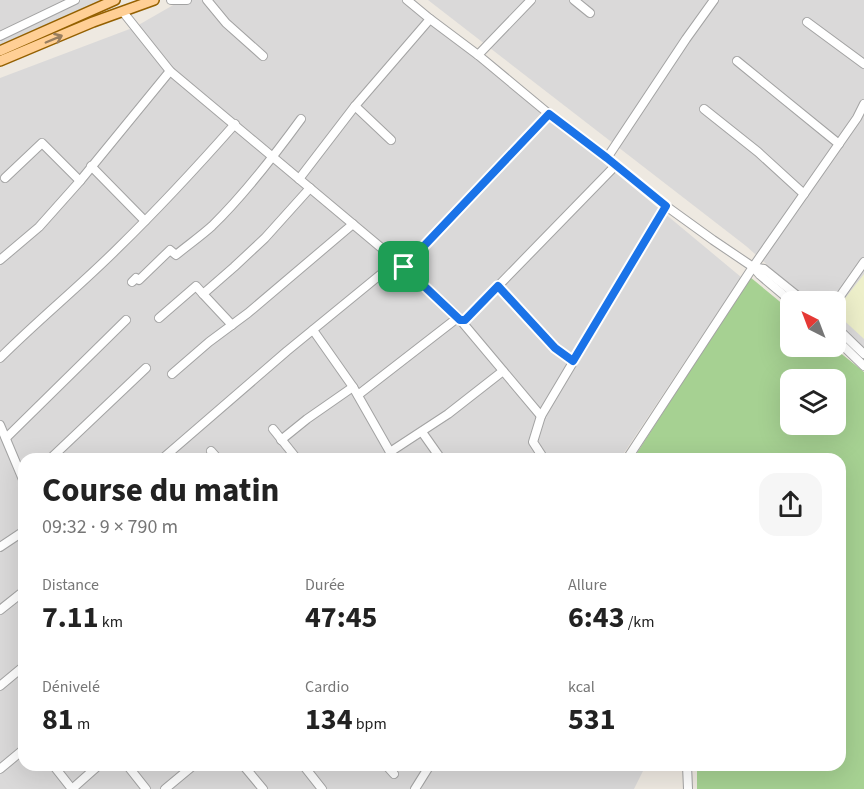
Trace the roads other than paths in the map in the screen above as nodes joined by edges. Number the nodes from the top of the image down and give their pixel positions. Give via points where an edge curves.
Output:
1 (75, 0) edge
2 (115, 0) edge
3 (154, 0) edge
4 (171, 0) edge
5 (187, 0) edge
6 (207, 0) edge
7 (406, 0) edge
8 (531, 0) edge
9 (574, 0) edge
10 (714, 0) edge
11 (123, 12) junction
12 (590, 14) dead end
13 (430, 19) junction
14 (807, 22) dead end
15 (0, 36) edge
16 (0, 51) edge
17 (478, 55) junction
18 (263, 56) dead end
19 (0, 61) edge
20 (737, 61) dead end
21 (864, 64) edge
22 (170, 71) junction
23 (864, 104) edge
24 (355, 106) junction
25 (704, 109) dead end
26 (549, 114) junction
27 (301, 119) dead end
28 (235, 124) junction
29 (392, 140) dead end
30 (839, 144) junction
31 (273, 156) junction
32 (607, 158) junction
33 (616, 165) junction
34 (91, 166) junction
35 (5, 178) dead end
36 (299, 178) junction
37 (80, 181) junction
38 (310, 188) junction
39 (804, 194) junction
40 (666, 206) junction
41 (145, 221) junction
42 (353, 224) junction
43 (0, 260) edge
44 (397, 261) junction
45 (864, 262) edge
46 (404, 267) junction
47 (753, 267) junction
48 (132, 282) dead end
49 (498, 286) junction
50 (791, 291) edge
51 (844, 291) edge
52 (780, 292) edge
53 (203, 294) junction
54 (159, 318) dead end
55 (126, 320) dead end
56 (460, 320) junction
57 (232, 325) junction
58 (313, 330) junction
59 (846, 337) edge
60 (846, 349) edge
61 (864, 354) edge
62 (0, 358) edge
63 (573, 361) junction
64 (864, 366) edge
65 (146, 368) dead end
66 (503, 371) junction
67 (172, 374) dead end
68 (352, 387) junction
69 (358, 395) junction
70 (541, 416) junction
71 (0, 425) edge
72 (273, 429) dead end
73 (422, 432) junction
74 (6, 438) junction
75 (281, 440) junction
76 (56, 453) edge
77 (169, 453) edge
78 (292, 453) edge
79 (391, 453) edge
80 (395, 453) edge
81 (437, 453) edge
82 (540, 453) edge
83 (631, 453) edge
84 (18, 467) edge
85 (18, 535) edge
86 (0, 547) edge
87 (18, 596) edge
88 (0, 610) edge
89 (18, 671) edge
90 (0, 686) edge
91 (18, 754) edge
92 (0, 769) edge
93 (58, 771) edge
94 (92, 771) edge
95 (132, 771) edge
96 (187, 771) edge
97 (248, 771) edge
98 (308, 771) edge
99 (391, 771) edge
100 (426, 771) edge
101 (687, 771) edge
102 (394, 774) dead end
103 (72, 789) edge
104 (146, 789) edge
105 (165, 789) edge
106 (263, 789) edge
107 (322, 789) edge
108 (415, 789) edge
109 (688, 789) edge

1 - 15 street
2 - 16 main road
3 - 11 main road
4 - 5 street
6 - 18 street
7 - 13 street
8 - 17 street
9 - 12 street
10 - 32 street
19 -> 11 main road
11 - 22 street
13 - 17 street
13 - 24 street
14 - 21 street
17 - 26 street
20 - 30 street
22 - 28 street
22 - 34 street
23 - 30 street
24 - 29 street
24 - 36 street
25 - 39 street
26 - 32 street
26 - 46 street
27 - 31 street
28 - 31 street
28 - 41 street
30 - 39 street
31 - 36 street
31 - 48 street via 211,227 176,255 170,250
32 - 33 street
33 - 40 street
33 - 49 street
34 - 37 street
34 - 41 street
35 - 37 street via 42,143
36 - 38 street
37 - 43 street via 39,227
38 - 42 street
38 - 53 street via 265,238
39 - 47 street
40 - 47 street
40 - 63 street
41 - 62 street
42 - 44 street
42 - 57 street
44 - 46 street
44 - 58 street
45 - 51 street
46 - 56 street
47 - 50 street via 764,269
47 - 52 street
47 - 83 street
49 - 56 street via 465,320
49 - 63 street via 555,348
53 - 54 street via 196,286
53 - 57 street
55 - 74 street
56 - 66 street
56 - 69 street via 456,319
57 - 67 street
58 - 68 street
58 - 77 street
59 - 61 street
60 - 64 street
63 - 70 street
65 - 76 street
66 - 70 street
66 - 73 street
68 - 69 street
68 - 75 street
69 - 79 street
70 - 82 street via 533,442
71 - 74 street
72 - 75 street
73 - 80 street
73 - 81 street
74 - 84 street
75 - 78 street
85 - 86 street
87 - 88 street
89 - 90 street
91 - 92 street
93 - 103 street
94 - 103 street
95 - 104 street
96 - 105 street
97 - 106 street
98 - 107 street
99 - 102 street
100 - 108 street
101 - 109 street

